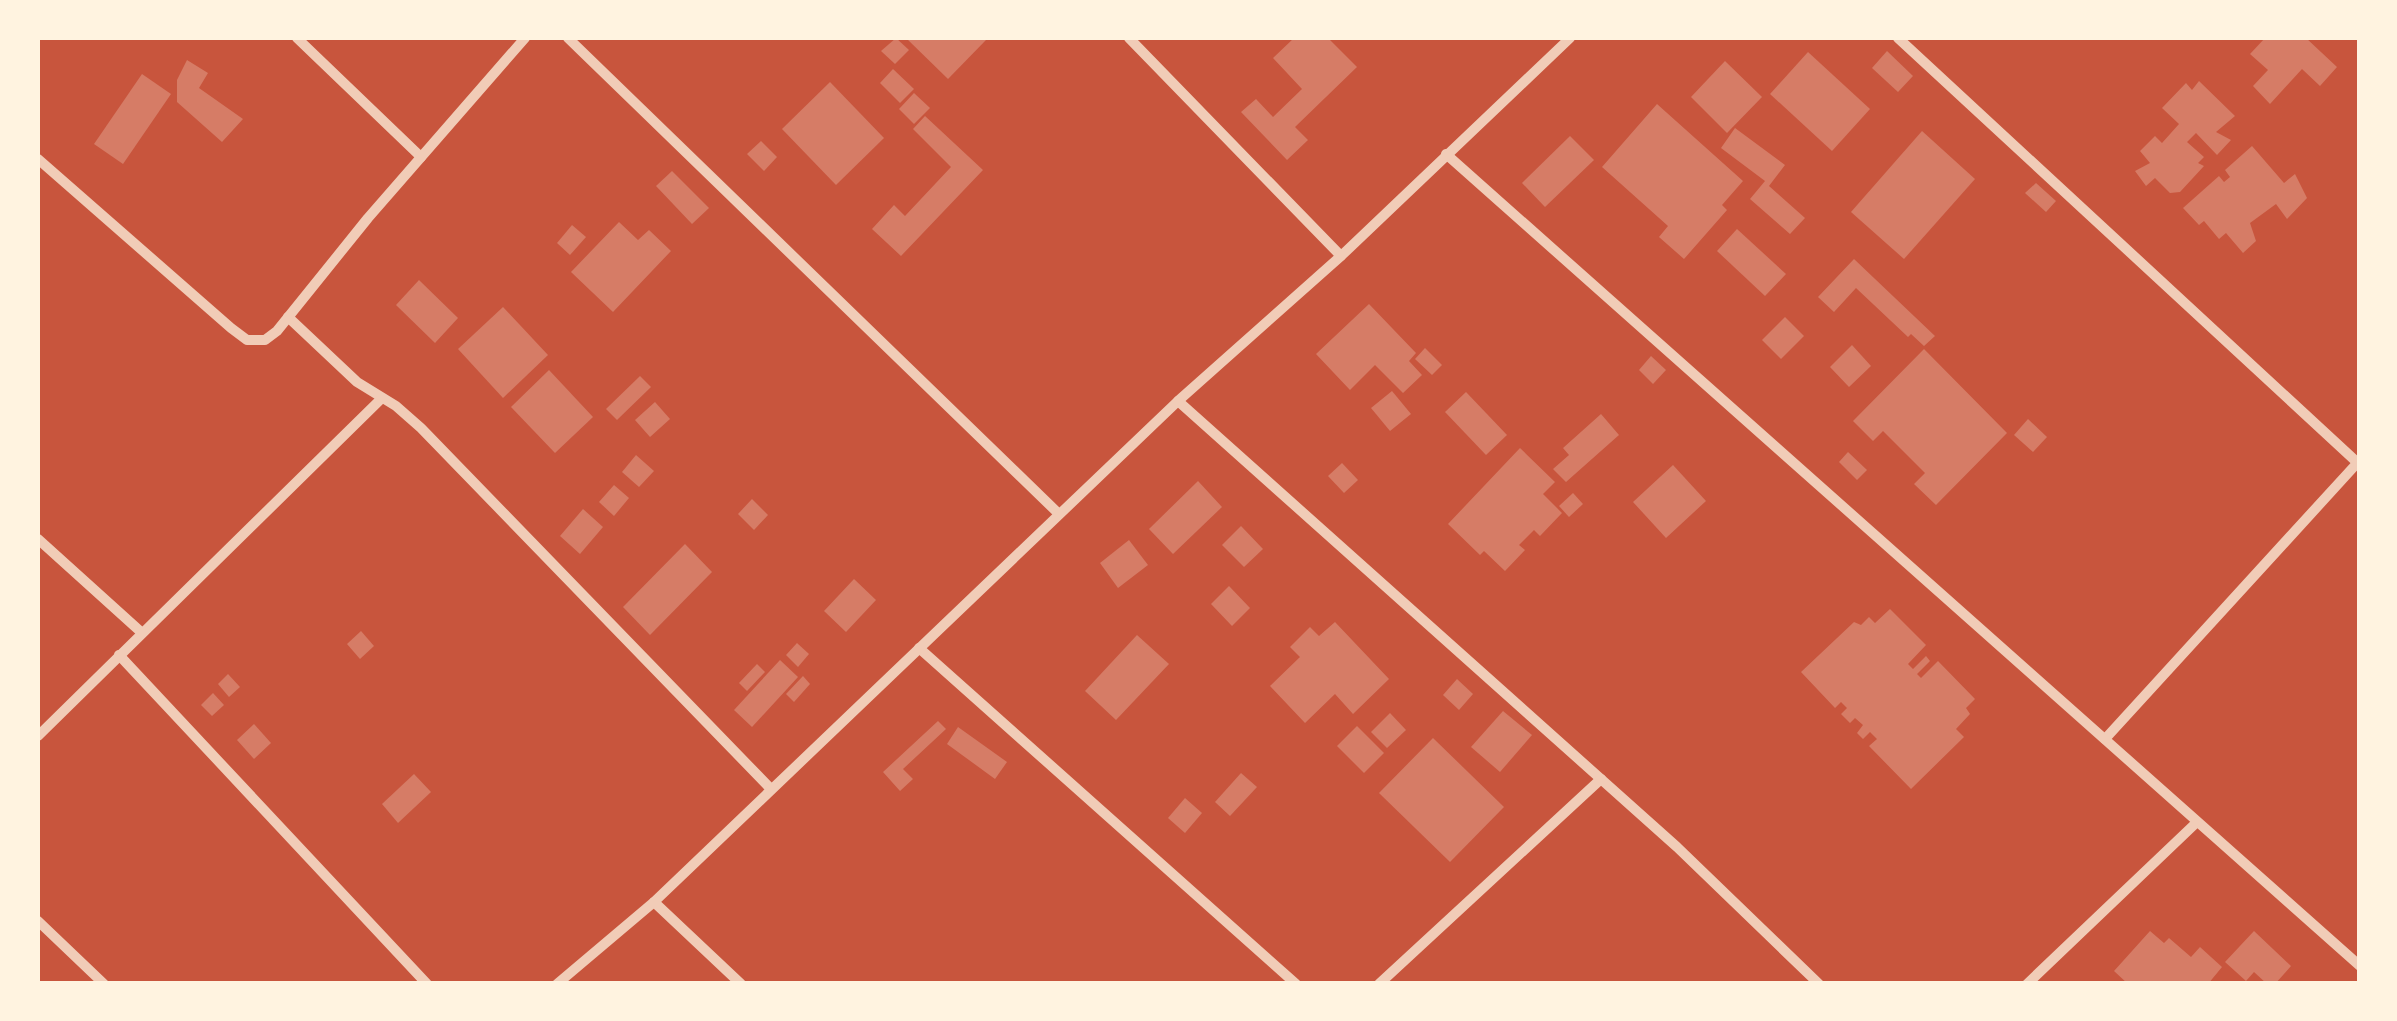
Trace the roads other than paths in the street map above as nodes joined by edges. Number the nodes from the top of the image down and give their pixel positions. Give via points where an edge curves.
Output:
1 (297, 38) edge
2 (526, 38) edge
3 (568, 38) edge
4 (1129, 38) edge
5 (1570, 38) edge
6 (1898, 38) edge
7 (1446, 154) junction
8 (421, 156) junction
9 (38, 159) edge
10 (1341, 256) junction
11 (288, 317) junction
12 (382, 398) junction
13 (1178, 400) junction
14 (2359, 462) edge
15 (1059, 514) junction
16 (38, 538) edge
17 (140, 632) junction
18 (919, 648) junction
19 (119, 655) junction
20 (38, 736) edge
21 (2105, 738) junction
22 (1602, 780) junction
23 (771, 790) junction
24 (2198, 822) junction
25 (654, 902) junction
26 (38, 921) edge
27 (2360, 966) edge
28 (104, 984) edge
29 (427, 984) edge
30 (557, 984) edge
31 (741, 984) edge
32 (1296, 984) edge
33 (1378, 984) edge
34 (1819, 984) edge
35 (2027, 984) edge

1 - 8 street
2 - 8 street
3 - 15 street
4 - 10 street
5 - 7 street
6 - 14 street
7 - 10 street
7 - 21 street
8 - 11 street
9 - 11 street via 247,340 266,340
10 - 13 street
11 - 12 street
12 - 17 street
12 - 23 street via 420,428
13 - 15 street
13 - 22 street
14 - 21 street
15 - 18 street
16 - 17 street
17 - 19 street
18 - 23 street
18 - 32 street
19 - 20 street
19 - 29 street
21 - 24 street
22 - 33 street
22 - 34 street
23 - 25 street
24 - 27 street
24 - 35 street
25 - 30 street
25 - 31 street
26 - 28 street

